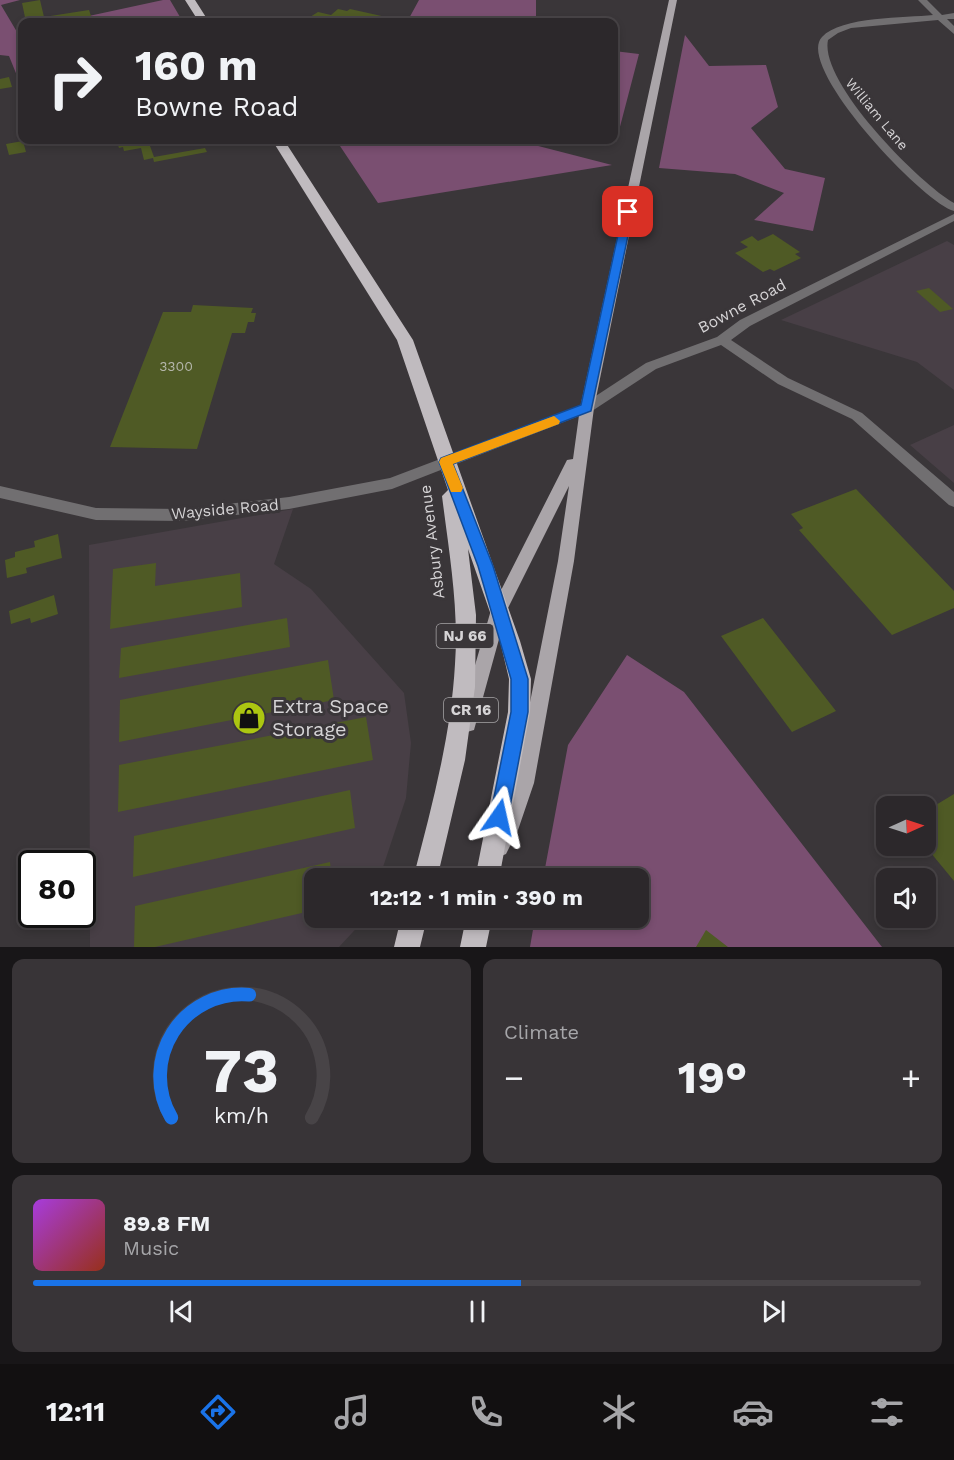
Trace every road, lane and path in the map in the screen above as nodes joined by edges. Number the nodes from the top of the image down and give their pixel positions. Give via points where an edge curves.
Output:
1 (190, 0) edge
2 (673, 0) edge
3 (922, 0) edge
4 (954, 16) edge
5 (938, 17) junction
6 (201, 18) edge
7 (954, 31) edge
8 (281, 144) edge
9 (954, 208) edge
10 (954, 218) edge
11 (722, 340) junction
12 (586, 408) junction
13 (581, 439) junction
14 (446, 462) junction
15 (0, 492) edge
16 (954, 501) edge
17 (499, 610) junction
18 (443, 809) junction
19 (428, 868) edge
20 (489, 868) edge
21 (489, 868) edge
22 (412, 928) edge
23 (477, 928) edge
24 (407, 947) edge
25 (473, 947) edge

1 - 6 highway
2 - 12 main road, Asbury Avenue / CR 16
3 - 5 street
4 - 5 street, William Lane
5 - 7 street
5 - 9 street, William Lane via 841,29 824,39 822,48 844,99 912,176
8 - 14 highway, NJ 66 via 405,340
10 - 11 street, Bowne Road via 745,323
11 - 12 street, Bowne Road via 651,366
11 - 16 street via 783,381 857,416
12 - 13 main road, Asbury Avenue / CR 16
12 - 14 street, Bowne Road
13 - 17 main road, Asbury Avenue / CR 16 via 567,480
13 - 20 main road, Asbury Avenue / CR 16 via 566,561 524,783
14 - 15 street, Wayside Road via 392,483 279,504 182,515 96,514
14 - 17 highway, Asbury Avenue / NJ 66
14 - 18 highway, Asbury Avenue / NJ 66 via 462,585 466,652 465,687
17 - 18 main road, Asbury Avenue / CR 16
17 - 21 highway, Asbury Avenue / NJ 66 via 520,679 519,712
18 - 19 highway, Asbury Avenue / NJ 66
22 - 24 highway
23 - 25 highway

